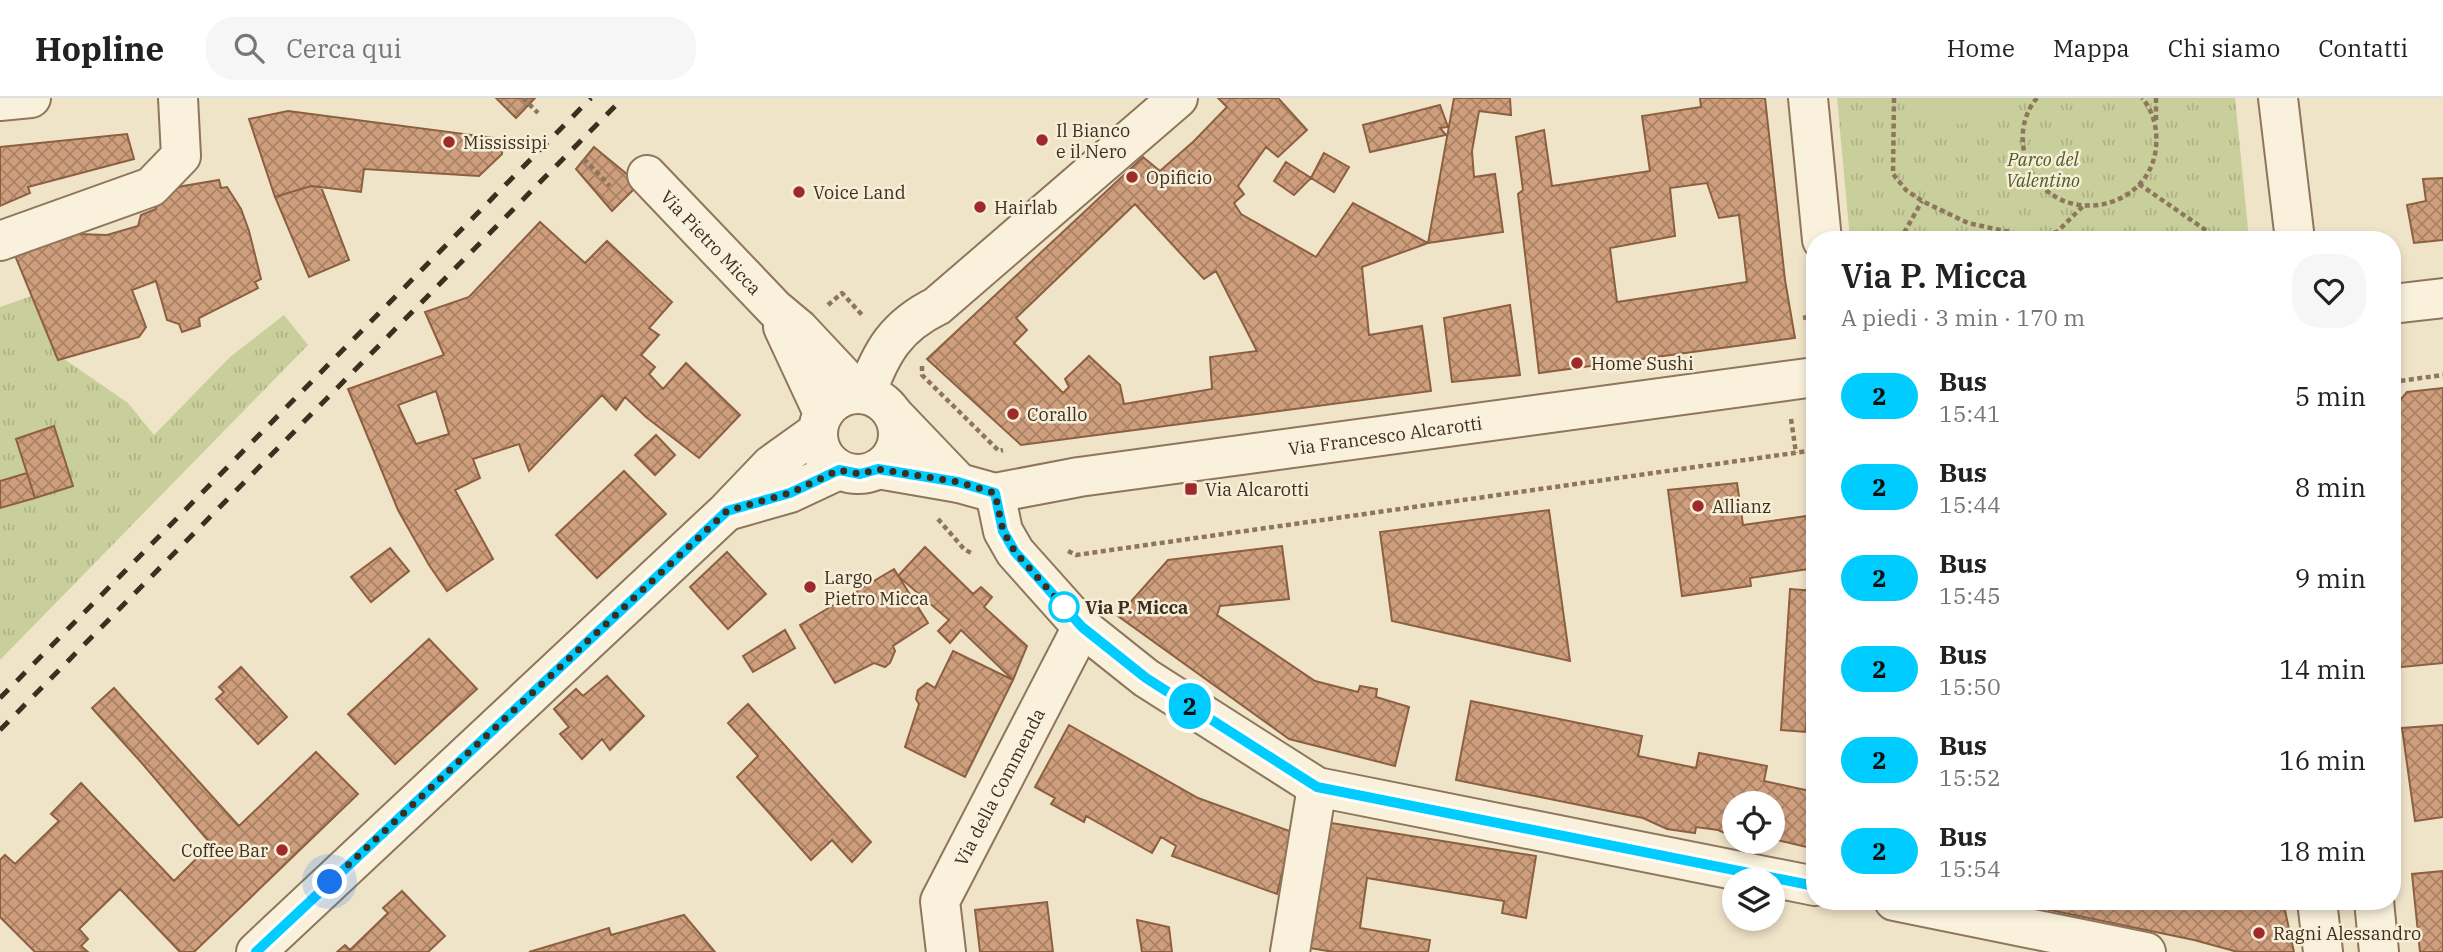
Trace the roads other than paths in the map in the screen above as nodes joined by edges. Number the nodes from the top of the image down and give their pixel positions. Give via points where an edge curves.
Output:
1 (31, 98) edge
2 (178, 98) edge
3 (1178, 98) edge
4 (1808, 98) edge
5 (2278, 98) edge
6 (0, 101) edge
7 (631, 183) road end
8 (1821, 231) edge
9 (2294, 231) edge
10 (0, 241) edge
11 (2443, 299) edge
12 (2401, 303) edge
13 (775, 309) junction
14 (1806, 378) edge
15 (877, 402) junction
16 (820, 422) junction
17 (878, 469) junction
18 (839, 470) junction
19 (995, 493) junction
20 (932, 495) junction
21 (727, 511) junction
22 (1082, 627) junction
23 (1317, 787) junction
24 (1806, 884) edge
25 (1938, 910) edge
26 (2318, 910) edge
27 (2375, 910) edge
28 (256, 952) edge
29 (946, 952) edge
30 (1290, 952) edge
31 (2146, 952) edge
32 (2323, 952) edge
33 (2379, 952) edge

1 - 6 street
2 - 10 street via 181,156 151,187
3 - 15 street via 937,306
4 - 8 street
5 - 9 street
7 - 13 street, Via Pietro Micca
11 - 12 street
13 - 15 street, Via Pietro Micca
13 - 16 street, Via Pietro Micca
14 - 19 street, Via Francesco Alcarotti via 1079,477
15 - 16 street via 840,397
15 - 17 street via 897,424 897,446
15 - 20 street, Via Pietro Micca
16 - 18 street, Via Pietro Micca via 823,455
16 - 21 street
17 - 18 street via 860,474
17 - 20 street
18 - 21 street via 790,493
19 - 20 street, Via Francesco Alcarotti
19 - 22 street via 1003,531 1015,552
21 - 28 street
22 - 23 street via 1146,678
22 - 29 street, Via della Commenda via 940,901
23 - 24 street
23 - 30 street
25 - 31 street
26 - 32 street
27 - 33 street

